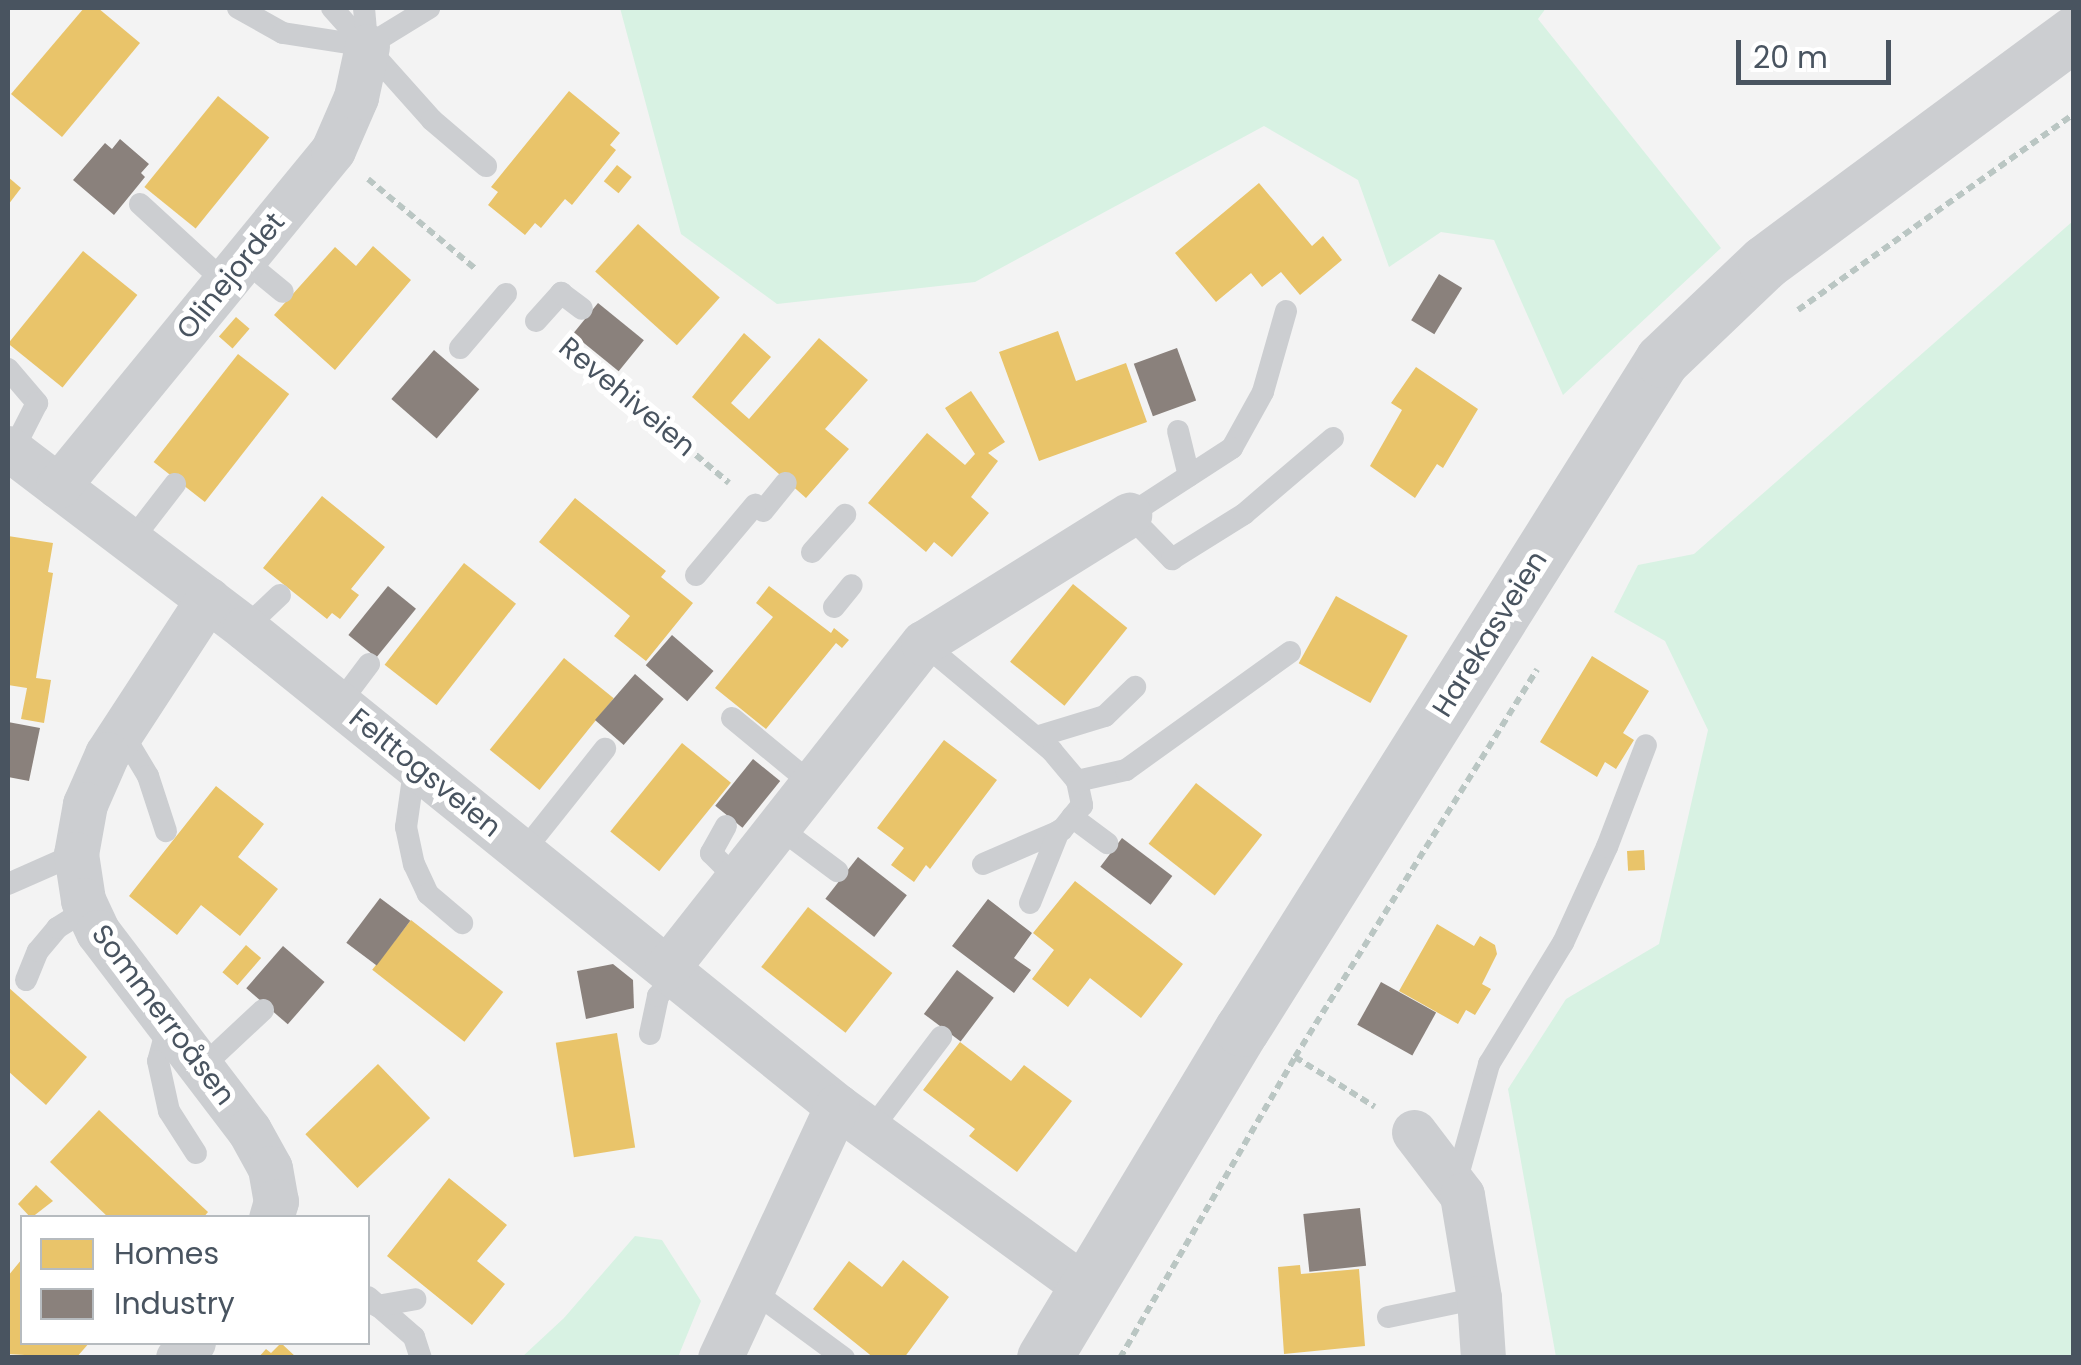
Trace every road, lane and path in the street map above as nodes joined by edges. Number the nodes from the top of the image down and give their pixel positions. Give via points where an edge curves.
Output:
1 (238, 8) edge
2 (332, 8) edge
3 (429, 8) edge
4 (366, 27) edge
5 (2074, 33) edge
6 (2074, 114) edge
7 (333, 150) junction
8 (486, 166) dead end
9 (140, 204) dead end
10 (235, 271) junction
11 (283, 292) dead end
12 (506, 294) joint
13 (582, 309) dead end
14 (1286, 310) dead end
15 (1796, 312) dead end
16 (536, 320) joint
17 (460, 348) dead end
18 (8, 369) edge
19 (1178, 431) dead end
20 (1333, 438) dead end
21 (9, 449) edge
22 (1190, 476) junction
23 (786, 482) dead end
24 (175, 484) dead end
25 (58, 486) junction
26 (759, 508) junction
27 (845, 515) dead end
28 (1129, 515) junction
29 (130, 541) junction
30 (812, 552) dead end
31 (696, 574) dead end
32 (852, 584) dead end
33 (280, 595) dead end
34 (208, 599) junction
35 (834, 607) dead end
36 (246, 628) junction
37 (923, 643) junction
38 (1290, 652) dead end
39 (1542, 661) dead end
40 (369, 664) dead end
41 (1135, 688) dead end
42 (339, 704) junction
43 (732, 718) dead end
44 (121, 731) junction
45 (1036, 737) junction
46 (1646, 745) dead end
47 (605, 749) dead end
48 (414, 764) junction
49 (1078, 781) junction
50 (812, 784) junction
51 (1066, 824) junction
52 (726, 826) dead end
53 (778, 827) junction
54 (166, 831) dead end
55 (1107, 843) dead end
56 (523, 852) junction
57 (76, 854) junction
58 (983, 864) dead end
59 (837, 870) dead end
60 (737, 879) junction
61 (8, 884) edge
62 (1030, 903) dead end
63 (87, 908) junction
64 (462, 923) dead end
65 (671, 972) junction
66 (26, 980) dead end
67 (263, 1010) dead end
68 (167, 1028) junction
69 (650, 1034) dead end
70 (941, 1037) dead end
71 (1296, 1057) junction
72 (200, 1068) junction
73 (854, 1119) junction
74 (1414, 1132) joint
75 (196, 1153) dead end
76 (1455, 1186) junction
77 (272, 1215) edge
78 (1084, 1286) junction
79 (753, 1291) junction
80 (1479, 1298) junction
81 (415, 1299) dead end
82 (372, 1301) edge
83 (1388, 1316) dead end
84 (421, 1358) edge
85 (720, 1358) edge
86 (844, 1358) edge
87 (1044, 1358) edge
88 (1120, 1358) edge
89 (1482, 1358) edge

1 - 4 lane via 283,33
2 - 4 lane
3 - 4 lane
4 - 7 street, Olinejordet via 356,97
4 - 8 lane via 432,120
5 - 78 street, Harekasveien via 1764,262 1662,360
6 - 15 path
7 - 10 street, Olinejordet
7 - 12 path
9 - 10 lane
10 - 11 lane
10 - 25 street, Olinejordet
12 - 17 lane
13 - 16 lane via 561,293
14 - 22 lane via 1263,392 1232,448
16 - 26 path, Revehiveien
18 - 21 lane via 37,403
19 - 22 lane
20 - 28 lane via 1244,514 1172,559
21 - 25 street, Felttogsveien
22 - 28 lane
23 - 26 lane
24 - 29 lane
25 - 29 street, Felttogsveien
26 - 31 lane
27 - 30 lane
28 - 37 street
29 - 34 street, Felttogsveien
32 - 35 lane
33 - 36 lane
34 - 36 street, Felttogsveien
34 - 44 street, Sommerroåsen
36 - 42 street, Felttogsveien
37 - 45 lane
37 - 50 street
38 - 49 lane via 1126,770
39 - 71 path
40 - 42 lane
41 - 45 lane via 1104,716
42 - 48 street, Felttogsveien
43 - 50 lane
44 - 54 lane via 148,776
44 - 57 street, Sommerroåsen via 85,804
45 - 49 lane
46 - 76 lane via 1562,943 1489,1064
47 - 56 lane
48 - 56 street, Felttogsveien
48 - 64 lane via 406,827 414,864 428,894
49 - 51 lane via 1082,805
50 - 53 street
51 - 55 lane
51 - 58 lane
51 - 62 lane
52 - 60 lane via 711,853
53 - 59 lane
53 - 60 street
56 - 65 street, Felttogsveien
57 - 61 lane
57 - 63 street, Sommerroåsen
60 - 65 street
63 - 66 lane via 38,950
63 - 68 street, Sommerroåsen
65 - 69 lane
65 - 73 street, Felttogsveien
67 - 72 lane
68 - 72 street, Sommerroåsen
68 - 75 lane via 158,1060 169,1111
70 - 73 lane
71 - 74 path
71 - 88 path
72 - 77 street, Sommerroåsen via 270,1168
73 - 78 street, Felttogsveien
73 - 79 street
74 - 76 street
76 - 80 street
78 - 87 street, Harekasveien
79 - 85 street
79 - 86 lane
80 - 83 lane
80 - 89 street
81 - 82 lane
82 - 84 lane via 414,1337

